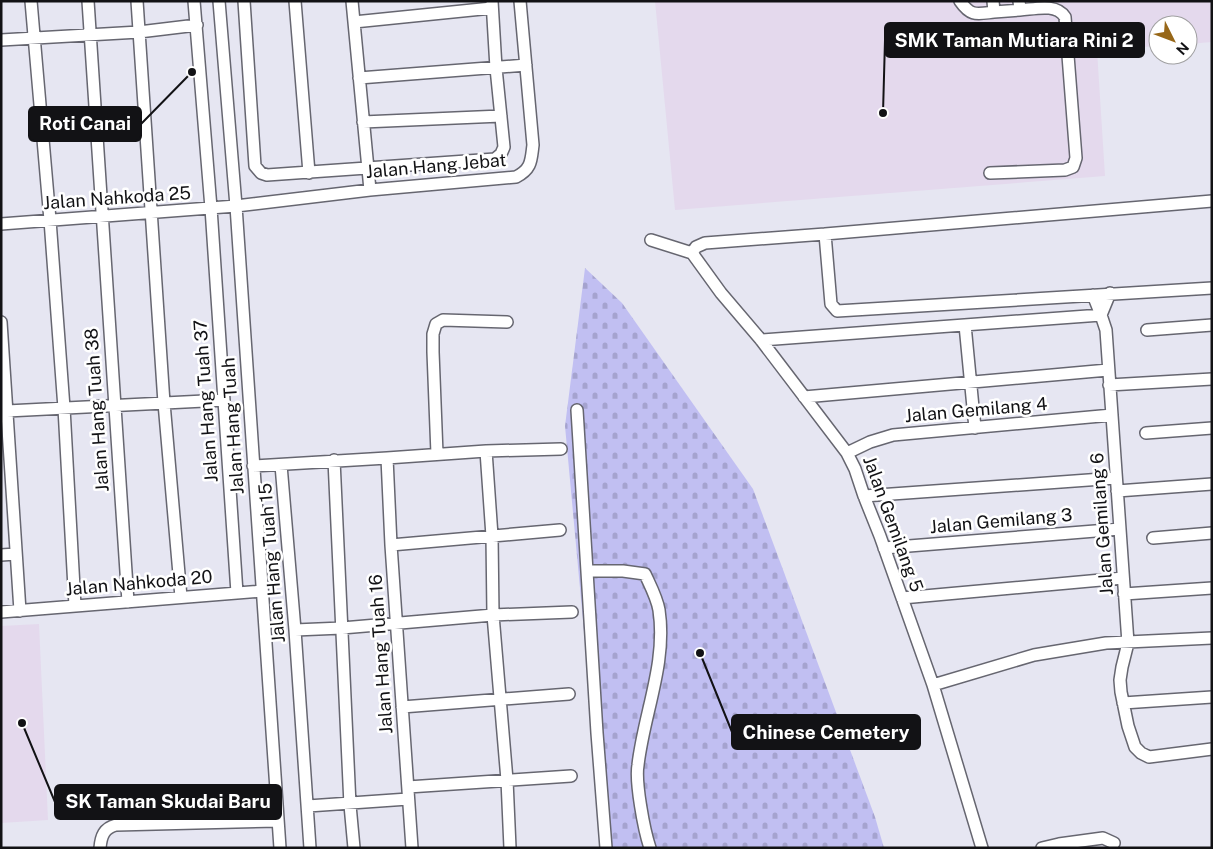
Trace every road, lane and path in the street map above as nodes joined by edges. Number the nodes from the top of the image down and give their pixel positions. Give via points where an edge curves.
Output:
1 (31, 1) edge
2 (88, 1) edge
3 (137, 1) edge
4 (194, 1) edge
5 (219, 1) edge
6 (244, 1) edge
7 (295, 1) edge
8 (352, 1) edge
9 (520, 1) edge
10 (960, 1) edge
11 (492, 5) edge
12 (1019, 6) edge
13 (994, 7) edge
14 (354, 22) junction
15 (197, 25) junction
16 (139, 32) junction
17 (90, 34) junction
18 (33, 38) junction
19 (1, 40) edge
20 (526, 65) junction
21 (496, 68) junction
22 (359, 78) junction
23 (501, 116) junction
24 (363, 122) junction
25 (367, 169) junction
26 (309, 173) junction
27 (990, 173) dead end
28 (370, 190) junction
29 (1212, 201) edge
30 (236, 206) junction
31 (211, 208) junction
32 (152, 212) junction
33 (102, 216) junction
34 (50, 220) junction
35 (1, 224) edge
36 (825, 234) junction
37 (651, 240) dead end
38 (692, 253) junction
39 (1212, 288) edge
40 (1093, 294) junction
41 (1110, 294) junction
42 (1102, 315) junction
43 (1, 322) edge
44 (507, 322) dead end
45 (965, 325) junction
46 (1212, 325) edge
47 (1147, 330) dead end
48 (761, 340) junction
49 (1108, 370) junction
50 (1212, 378) edge
51 (970, 382) junction
52 (1110, 384) junction
53 (804, 397) junction
54 (224, 400) junction
55 (164, 403) junction
56 (114, 406) junction
57 (64, 408) junction
58 (577, 410) dead end
59 (7, 411) junction
60 (1112, 415) junction
61 (976, 428) junction
62 (1212, 428) edge
63 (1146, 433) dead end
64 (561, 449) dead end
65 (486, 451) junction
66 (848, 453) junction
67 (437, 454) junction
68 (387, 458) junction
69 (334, 460) junction
70 (282, 465) junction
71 (253, 466) junction
72 (1116, 478) junction
73 (1212, 484) edge
74 (1117, 491) junction
75 (864, 496) junction
76 (1, 508) edge
77 (14, 508) junction
78 (1120, 529) junction
79 (560, 530) dead end
80 (1212, 533) edge
81 (492, 536) junction
82 (1153, 538) dead end
83 (391, 545) junction
84 (884, 548) junction
85 (16, 554) junction
86 (1, 555) edge
87 (587, 571) junction
88 (1123, 578) junction
89 (1212, 588) edge
90 (262, 591) junction
91 (236, 593) junction
92 (1124, 594) junction
93 (181, 597) junction
94 (902, 598) junction
95 (128, 602) junction
96 (75, 606) junction
97 (20, 611) junction
98 (1, 612) edge
99 (572, 612) dead end
100 (493, 615) junction
101 (396, 622) junction
102 (342, 628) junction
103 (296, 630) junction
104 (1212, 638) edge
105 (1128, 643) junction
106 (933, 685) junction
107 (569, 694) dead end
108 (1212, 696) edge
109 (500, 699) junction
110 (1123, 702) junction
111 (402, 707) junction
112 (1212, 750) edge
113 (571, 776) dead end
114 (507, 780) junction
115 (408, 787) junction
116 (408, 799) junction
117 (350, 805) junction
118 (308, 806) junction
119 (278, 821) junction
120 (1114, 843) dead end
121 (100, 848) edge
122 (280, 848) edge
123 (310, 848) edge
124 (354, 848) edge
125 (412, 848) edge
126 (510, 848) edge
127 (606, 848) edge
128 (650, 848) edge
129 (982, 848) edge
130 (1042, 848) edge

1 - 18 street
2 - 17 street, Jalan Hang Tuah 38
3 - 16 street
4 - 15 street, Jalan Hang Tuah 37
5 - 30 street, Jalan Hang Tuah
6 - 26 street via 255,166 267,175
7 - 26 street
8 - 14 street
9 - 20 street, Jalan Hang Jebat
10 - 13 street via 966,11 976,14
11 - 14 street
11 - 21 street
12 - 13 street
12 - 27 street via 1055,9 1065,17 1076,158 1073,167 1065,170
14 - 22 street
15 - 16 street
15 - 31 street, Jalan Hang Tuah 37
16 - 17 street
16 - 32 street
17 - 18 street
17 - 33 street, Jalan Hang Tuah 38
18 - 19 street
18 - 34 street
20 - 21 street
20 - 28 street, Jalan Hang Jebat via 533,145 531,162 525,172 516,176
21 - 22 street
21 - 23 street
22 - 24 street
23 - 24 street
23 - 25 street via 504,147 495,159
24 - 25 street
25 - 26 street
25 - 28 street
28 - 30 street, Jalan Hang Jebat
29 - 36 street
30 - 31 street, Jalan Nahkoda 25
30 - 71 street, Jalan Hang Tuah
31 - 32 street, Jalan Nahkoda 25
31 - 54 street, Jalan Hang Tuah 37
32 - 33 street, Jalan Nahkoda 25
32 - 55 street
33 - 34 street, Jalan Nahkoda 25
33 - 56 street, Jalan Hang Tuah 38
34 - 35 street, Jalan Nahkoda 25
34 - 57 street
36 - 38 street via 705,243
36 - 40 street via 831,304 838,311
37 - 38 street
38 - 48 street, Jalan Gemilang 5 via 720,293
39 - 41 street
40 - 41 street
40 - 42 street, Jalan Gemilang 6
41 - 42 street
42 - 45 street
42 - 49 street, Jalan Gemilang 6
43 - 59 street
44 - 67 street via 443,320 436,324 433,352
45 - 48 street
45 - 51 street
46 - 47 street
48 - 53 street, Jalan Gemilang 5
49 - 51 street
49 - 52 street, Jalan Gemilang 6
50 - 52 street
51 - 53 street
51 - 61 street
52 - 60 street, Jalan Gemilang 6
53 - 66 street, Jalan Gemilang 5
54 - 55 street
54 - 91 street, Jalan Hang Tuah 37
55 - 56 street
55 - 93 street
56 - 57 street
56 - 95 street, Jalan Hang Tuah 38
57 - 59 street
57 - 96 street
58 - 87 street
59 - 77 street
60 - 61 street, Jalan Gemilang 4
60 - 72 street, Jalan Gemilang 6
61 - 66 street, Jalan Gemilang 4 via 893,435
62 - 63 street
64 - 65 street, Jalan Hang Tuah 15
65 - 67 street, Jalan Hang Tuah 15
65 - 81 street
66 - 75 street, Jalan Gemilang 5
67 - 68 street, Jalan Hang Tuah 15
68 - 69 street, Jalan Hang Tuah 15
68 - 83 street, Jalan Hang Tuah 16
69 - 70 street, Jalan Hang Tuah 15
69 - 102 street
70 - 71 street
70 - 103 street, Jalan Hang Tuah 15
71 - 90 street, Jalan Hang Tuah
72 - 74 street, Jalan Gemilang 6
72 - 75 street
73 - 74 street
74 - 78 street, Jalan Gemilang 6
75 - 84 street, Jalan Gemilang 5
76 - 77 street
77 - 85 street
78 - 84 street, Jalan Gemilang 3
78 - 88 street, Jalan Gemilang 6
79 - 81 street
80 - 82 street
81 - 83 street
81 - 100 street
83 - 101 street, Jalan Hang Tuah 16
84 - 94 street, Jalan Gemilang 5
85 - 86 street
85 - 97 street
87 - 127 street
87 - 128 street via 645,574 659,609 661,648 637,767
88 - 92 street, Jalan Gemilang 6
88 - 94 street
89 - 92 street
90 - 91 street, Jalan Nahkoda 20
90 - 119 street, Jalan Hang Tuah
91 - 93 street, Jalan Nahkoda 20
92 - 105 street, Jalan Gemilang 6
93 - 95 street, Jalan Nahkoda 20
94 - 106 street, Jalan Gemilang 5
95 - 96 street, Jalan Nahkoda 20
96 - 97 street, Jalan Nahkoda 20
97 - 98 street, Jalan Nahkoda 20
99 - 100 street
100 - 101 street
100 - 109 street
101 - 102 street
101 - 111 street, Jalan Hang Tuah 16
102 - 103 street
102 - 117 street
103 - 118 street, Jalan Hang Tuah 15
104 - 105 street
105 - 106 street via 1106,643 1034,655
105 - 110 street, Jalan Gemilang 6 via 1120,680
106 - 129 street, Jalan Gemilang 5
107 - 109 street
108 - 110 street
109 - 111 street
109 - 114 street
110 - 112 street, Jalan Gemilang 6 via 1135,747 1141,753 1149,757
111 - 115 street, Jalan Hang Tuah 16
113 - 114 street
114 - 115 street
114 - 126 street
115 - 116 street, Jalan Hang Tuah 16
116 - 117 street
116 - 125 street, Jalan Hang Tuah 16
117 - 118 street
117 - 124 street
118 - 123 street, Jalan Hang Tuah 15
119 - 121 street via 116,825 103,832
119 - 122 street, Jalan Hang Tuah
120 - 130 street via 1103,838

